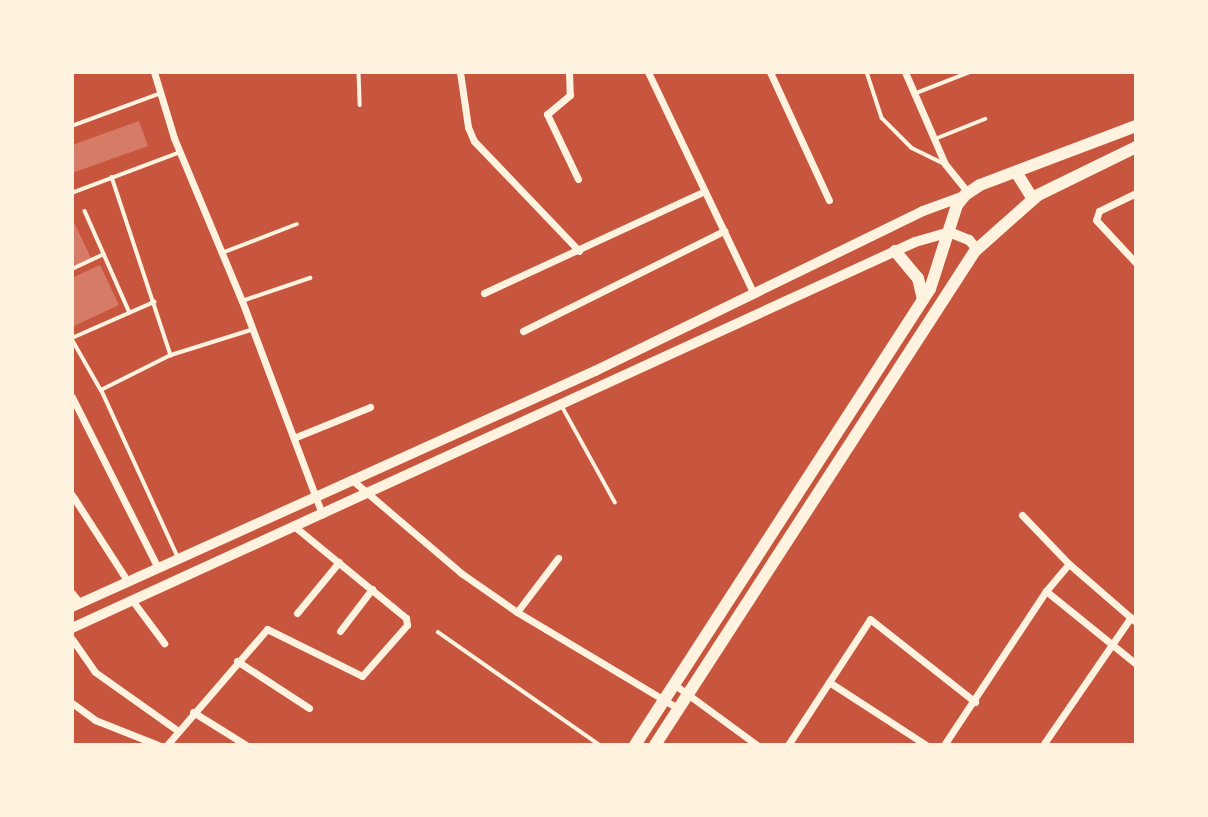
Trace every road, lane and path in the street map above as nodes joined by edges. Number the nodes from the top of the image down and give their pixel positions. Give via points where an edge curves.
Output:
1 (154, 72) edge
2 (359, 72) edge
3 (460, 72) edge
4 (569, 72) edge
5 (648, 72) edge
6 (770, 72) edge
7 (867, 72) edge
8 (970, 72) edge
9 (907, 73) edge
10 (160, 93) junction
11 (914, 94) junction
12 (360, 105) dead end
13 (985, 118) dead end
14 (72, 126) edge
15 (1136, 127) edge
16 (934, 139) junction
17 (1136, 147) edge
18 (180, 152) junction
19 (945, 164) junction
20 (1016, 172) junction
21 (112, 177) junction
22 (578, 178) dead end
23 (705, 191) junction
24 (72, 192) edge
25 (1136, 192) edge
26 (967, 194) junction
27 (829, 200) dead end
28 (1033, 200) junction
29 (86, 211) dead end
30 (297, 224) dead end
31 (724, 231) junction
32 (949, 232) junction
33 (976, 249) junction
34 (579, 251) junction
35 (895, 251) junction
36 (222, 253) junction
37 (104, 254) junction
38 (1136, 263) edge
39 (72, 269) edge
40 (310, 278) dead end
41 (753, 292) junction
42 (484, 293) dead end
43 (923, 299) junction
44 (242, 301) junction
45 (154, 302) junction
46 (130, 313) junction
47 (253, 329) junction
48 (523, 331) dead end
49 (72, 338) edge
50 (171, 355) junction
51 (101, 390) junction
52 (72, 397) edge
53 (561, 404) junction
54 (370, 407) dead end
55 (296, 437) junction
56 (350, 479) junction
57 (366, 493) junction
58 (315, 494) junction
59 (72, 495) edge
60 (615, 502) dead end
61 (322, 513) junction
62 (1022, 515) dead end
63 (294, 526) junction
64 (558, 558) dead end
65 (178, 559) junction
66 (339, 562) junction
67 (1069, 565) junction
68 (158, 568) junction
69 (128, 582) junction
70 (372, 589) junction
71 (1046, 592) junction
72 (72, 593) edge
73 (132, 600) junction
74 (76, 605) edge
75 (517, 612) junction
76 (297, 613) dead end
77 (1133, 620) edge
78 (72, 628) edge
79 (340, 631) dead end
80 (438, 632) dead end
81 (72, 639) edge
82 (164, 643) dead end
83 (1111, 643) junction
84 (237, 661) junction
85 (1136, 664) edge
86 (829, 682) junction
87 (675, 685) junction
88 (689, 693) junction
89 (664, 702) junction
90 (975, 702) junction
91 (73, 708) edge
92 (309, 708) dead end
93 (679, 709) junction
94 (193, 712) junction
95 (177, 730) junction
96 (133, 734) junction
97 (130, 745) edge
98 (158, 745) edge
99 (167, 745) edge
100 (246, 745) edge
101 (600, 745) edge
102 (635, 745) edge
103 (655, 745) edge
104 (757, 745) edge
105 (788, 745) edge
106 (926, 745) edge
107 (944, 745) edge
108 (1043, 745) edge

1 - 10 street
2 - 12 lane
3 - 34 street via 474,141
4 - 22 street via 570,95 547,114
5 - 23 street
6 - 27 street
7 - 19 lane via 882,118 912,148
8 - 11 lane
9 - 11 street
10 - 14 lane
10 - 18 street
11 - 16 street
13 - 16 lane
15 - 20 main road
16 - 19 street
17 - 28 main road
18 - 21 lane
18 - 36 street
19 - 26 street
20 - 26 main road
20 - 28 main road
21 - 24 lane
21 - 45 lane
23 - 31 street
23 - 34 street
25 - 38 street via 1099,211 1096,220
26 - 32 main road
26 - 41 street
28 - 33 main road
29 - 37 lane
30 - 36 lane
31 - 41 street
31 - 48 street
32 - 33 street via 969,240
32 - 35 street
32 - 43 main road via 941,267
33 - 88 main road via 825,476
34 - 42 street
35 - 43 main road via 918,278
35 - 53 street
36 - 44 street
37 - 39 lane
37 - 46 lane
40 - 44 lane
41 - 56 street via 595,371
43 - 87 main road
44 - 47 street
45 - 46 lane
45 - 50 lane
46 - 49 lane
47 - 50 lane
47 - 55 street
49 - 51 lane
50 - 51 lane
51 - 65 lane
52 - 68 street
53 - 57 street
53 - 60 lane
54 - 55 street
55 - 58 street
56 - 57 street
56 - 58 street
57 - 61 street
57 - 75 street via 461,573
58 - 61 street
58 - 65 street
59 - 69 street
61 - 63 street
62 - 67 street
63 - 66 street
63 - 73 street
64 - 75 street
65 - 68 street
66 - 70 street
66 - 76 street
67 - 71 street
67 - 77 street
68 - 69 street
69 - 74 street
70 - 79 street
70 - 84 street via 406,618 407,625 362,676 271,628
71 - 83 street
71 - 90 street
72 - 74 street
73 - 78 street
73 - 82 street
75 - 89 street
77 - 83 street
80 - 101 lane
81 - 95 street via 95,672
83 - 85 street
83 - 108 street
84 - 92 street
84 - 94 street
86 - 90 street via 870,619
86 - 105 street
86 - 106 street
87 - 88 street
87 - 89 main road
88 - 93 main road
88 - 104 street
89 - 93 street
89 - 102 main road
90 - 107 street
91 - 96 street
93 - 103 main road
94 - 95 street
94 - 100 street
95 - 99 street
96 - 97 street
96 - 98 street

